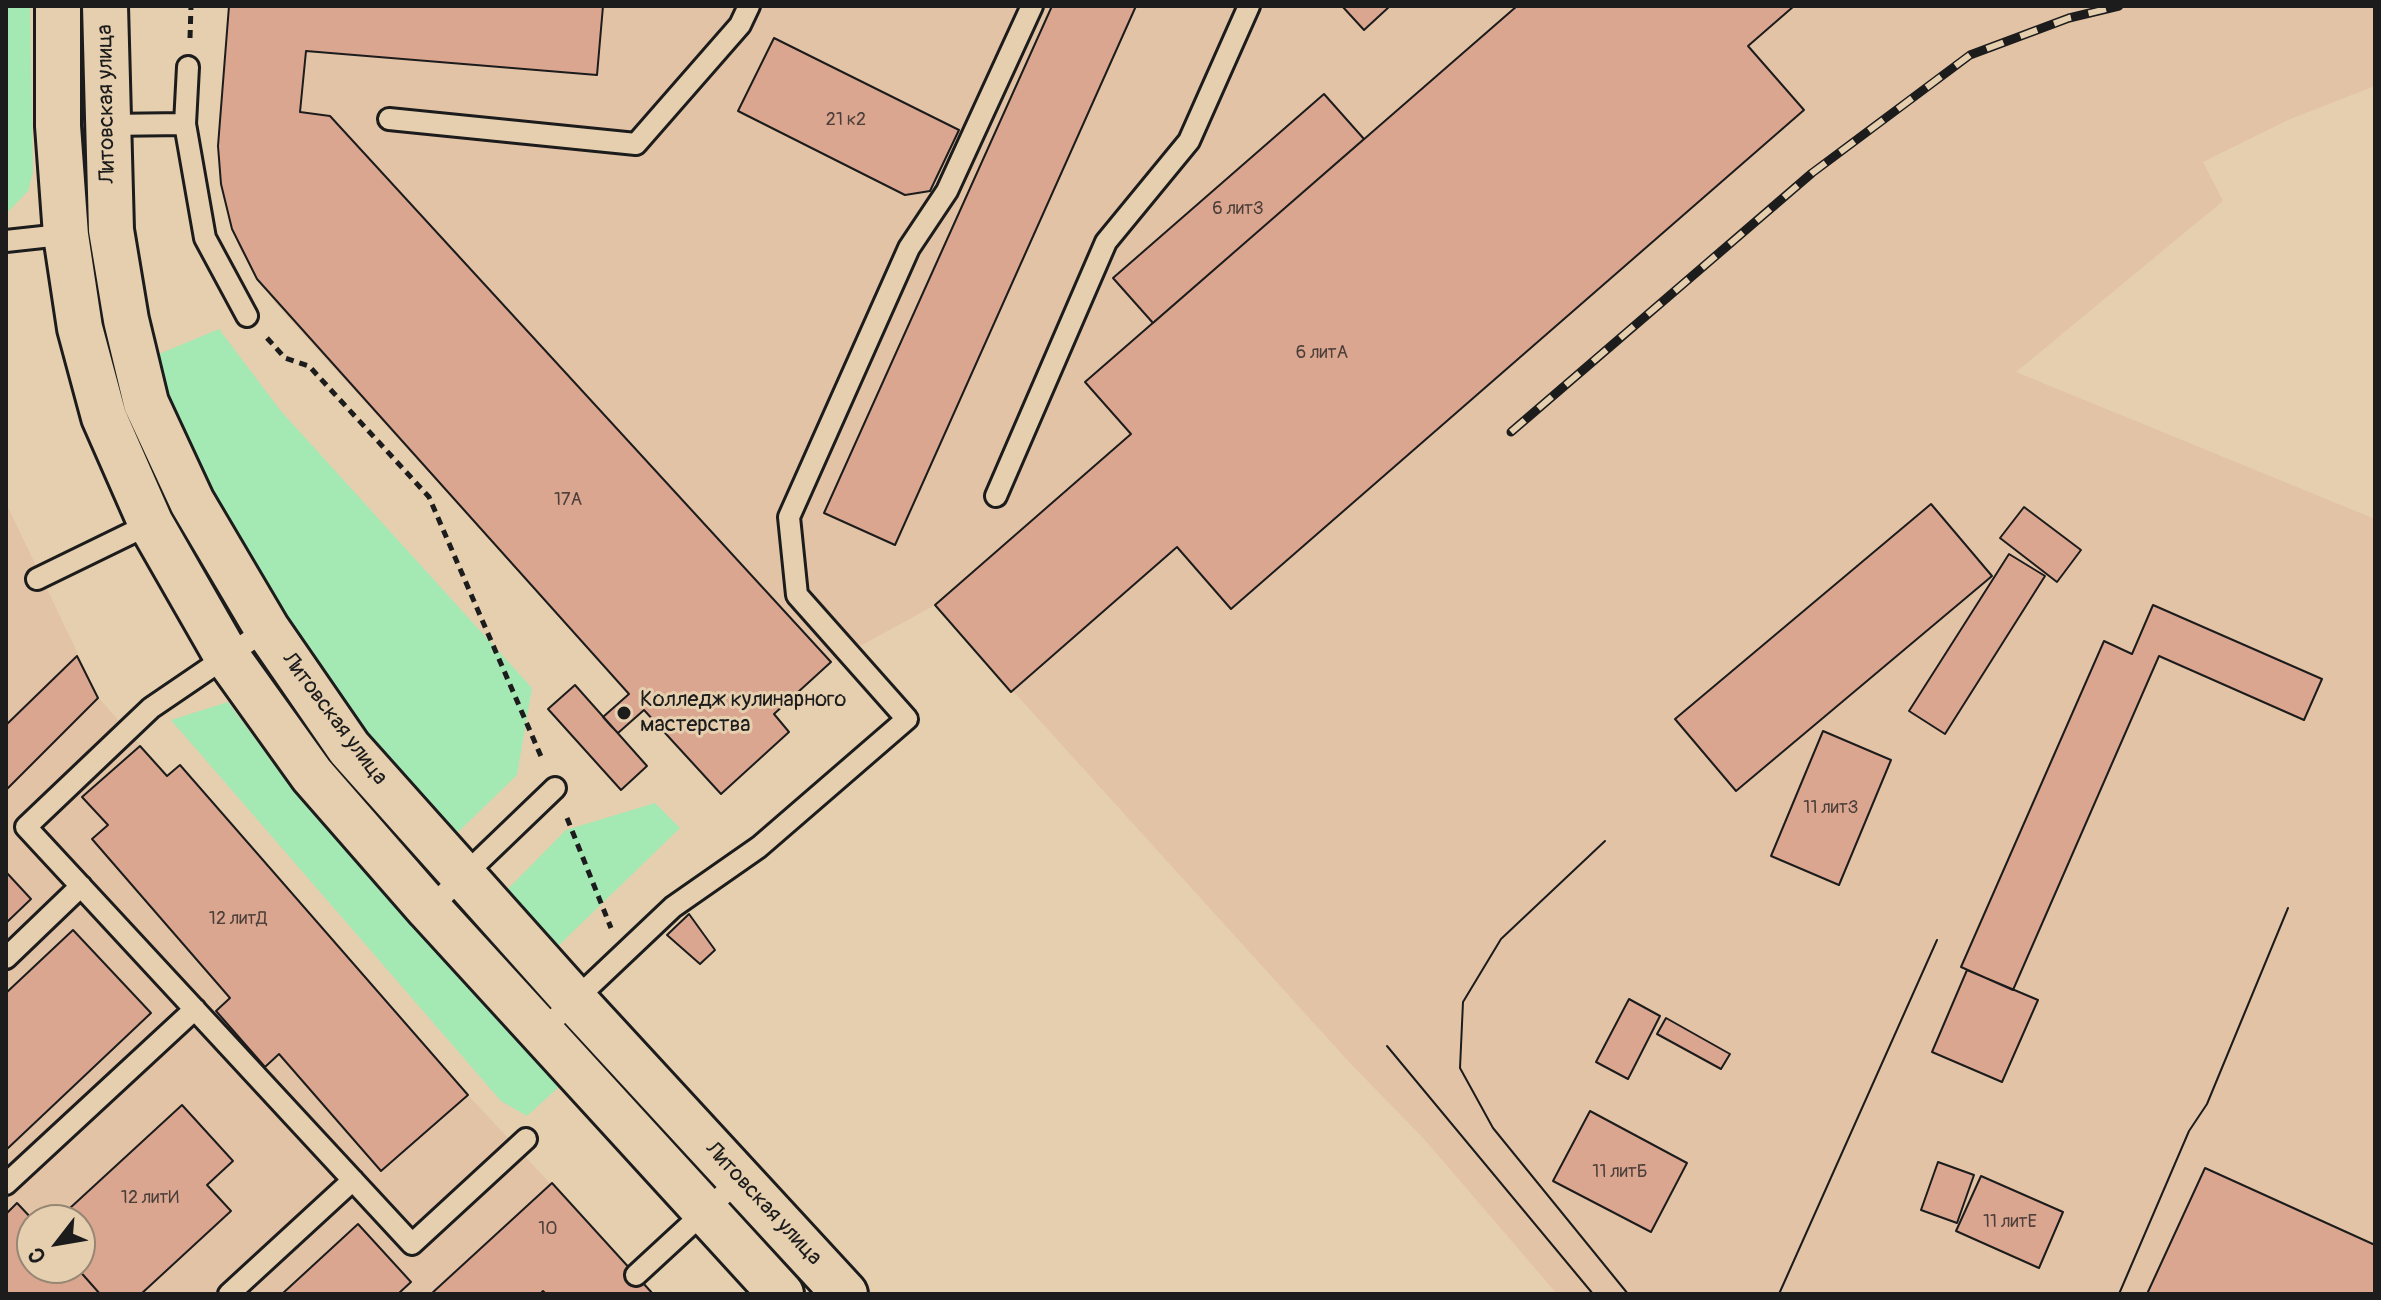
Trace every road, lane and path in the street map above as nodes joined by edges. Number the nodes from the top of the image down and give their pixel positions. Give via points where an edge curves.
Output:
1 (58, 6) edge
2 (105, 6) edge
3 (749, 6) edge
4 (1032, 6) edge
5 (1249, 6) edge
6 (188, 67) dead end
7 (389, 119) dead end
8 (185, 124) junction
9 (105, 125) junction
10 (111, 230) junction
11 (66, 235) junction
12 (6, 241) edge
13 (247, 316) joint
14 (996, 496) dead end
15 (192, 502) junction
16 (151, 524) junction
17 (37, 579) dead end
18 (267, 629) junction
19 (226, 655) junction
20 (555, 788) junction
21 (463, 877) junction
22 (81, 886) junction
23 (429, 909) junction
24 (622, 956) junction
25 (6, 958) edge
26 (575, 1001) junction
27 (195, 1009) junction
28 (541, 1032) junction
29 (526, 1139) dead end
30 (740, 1179) junction
31 (353, 1180) junction
32 (6, 1184) edge
33 (705, 1211) junction
34 (636, 1275) dead end
35 (229, 1294) edge
36 (781, 1294) edge
37 (845, 1294) edge

1 - 11 street, Литовская улица via 58,126
2 - 9 street, Литовская улица
3 - 7 lane via 740,25 636,144
4 - 24 lane via 947,191 909,248 789,517 797,595 907,719 759,847 673,907
5 - 14 lane via 1189,141 1106,242
6 - 8 lane
8 - 9 lane
8 - 13 lane via 205,238
9 - 10 street, Литовская улица
10 - 11 lane
10 - 15 street, Литовская улица via 146,403
11 - 12 lane
11 - 16 street, Литовская улица via 80,328 104,417
13 - 20 path via 285,358 309,366 429,497
15 - 16 lane
15 - 18 street, Литовская улица
16 - 17 lane
16 - 19 street, Литовская улица
18 - 19 lane
18 - 21 street, Литовская улица via 349,748
19 - 22 lane via 151,708 26,827
19 - 23 street, Литовская улица via 312,775
20 - 21 lane
20 - 24 path
21 - 23 lane
21 - 26 street, Литовская улица
22 - 25 lane
22 - 27 lane
23 - 28 street, Литовская улица
24 - 26 lane
26 - 28 lane
26 - 30 street, Литовская улица
27 - 31 lane
27 - 32 lane
28 - 33 street, Литовская улица
29 - 31 lane via 412,1244
30 - 33 lane
30 - 37 street, Литовская улица
31 - 35 lane
33 - 34 lane
33 - 36 street, Литовская улица

